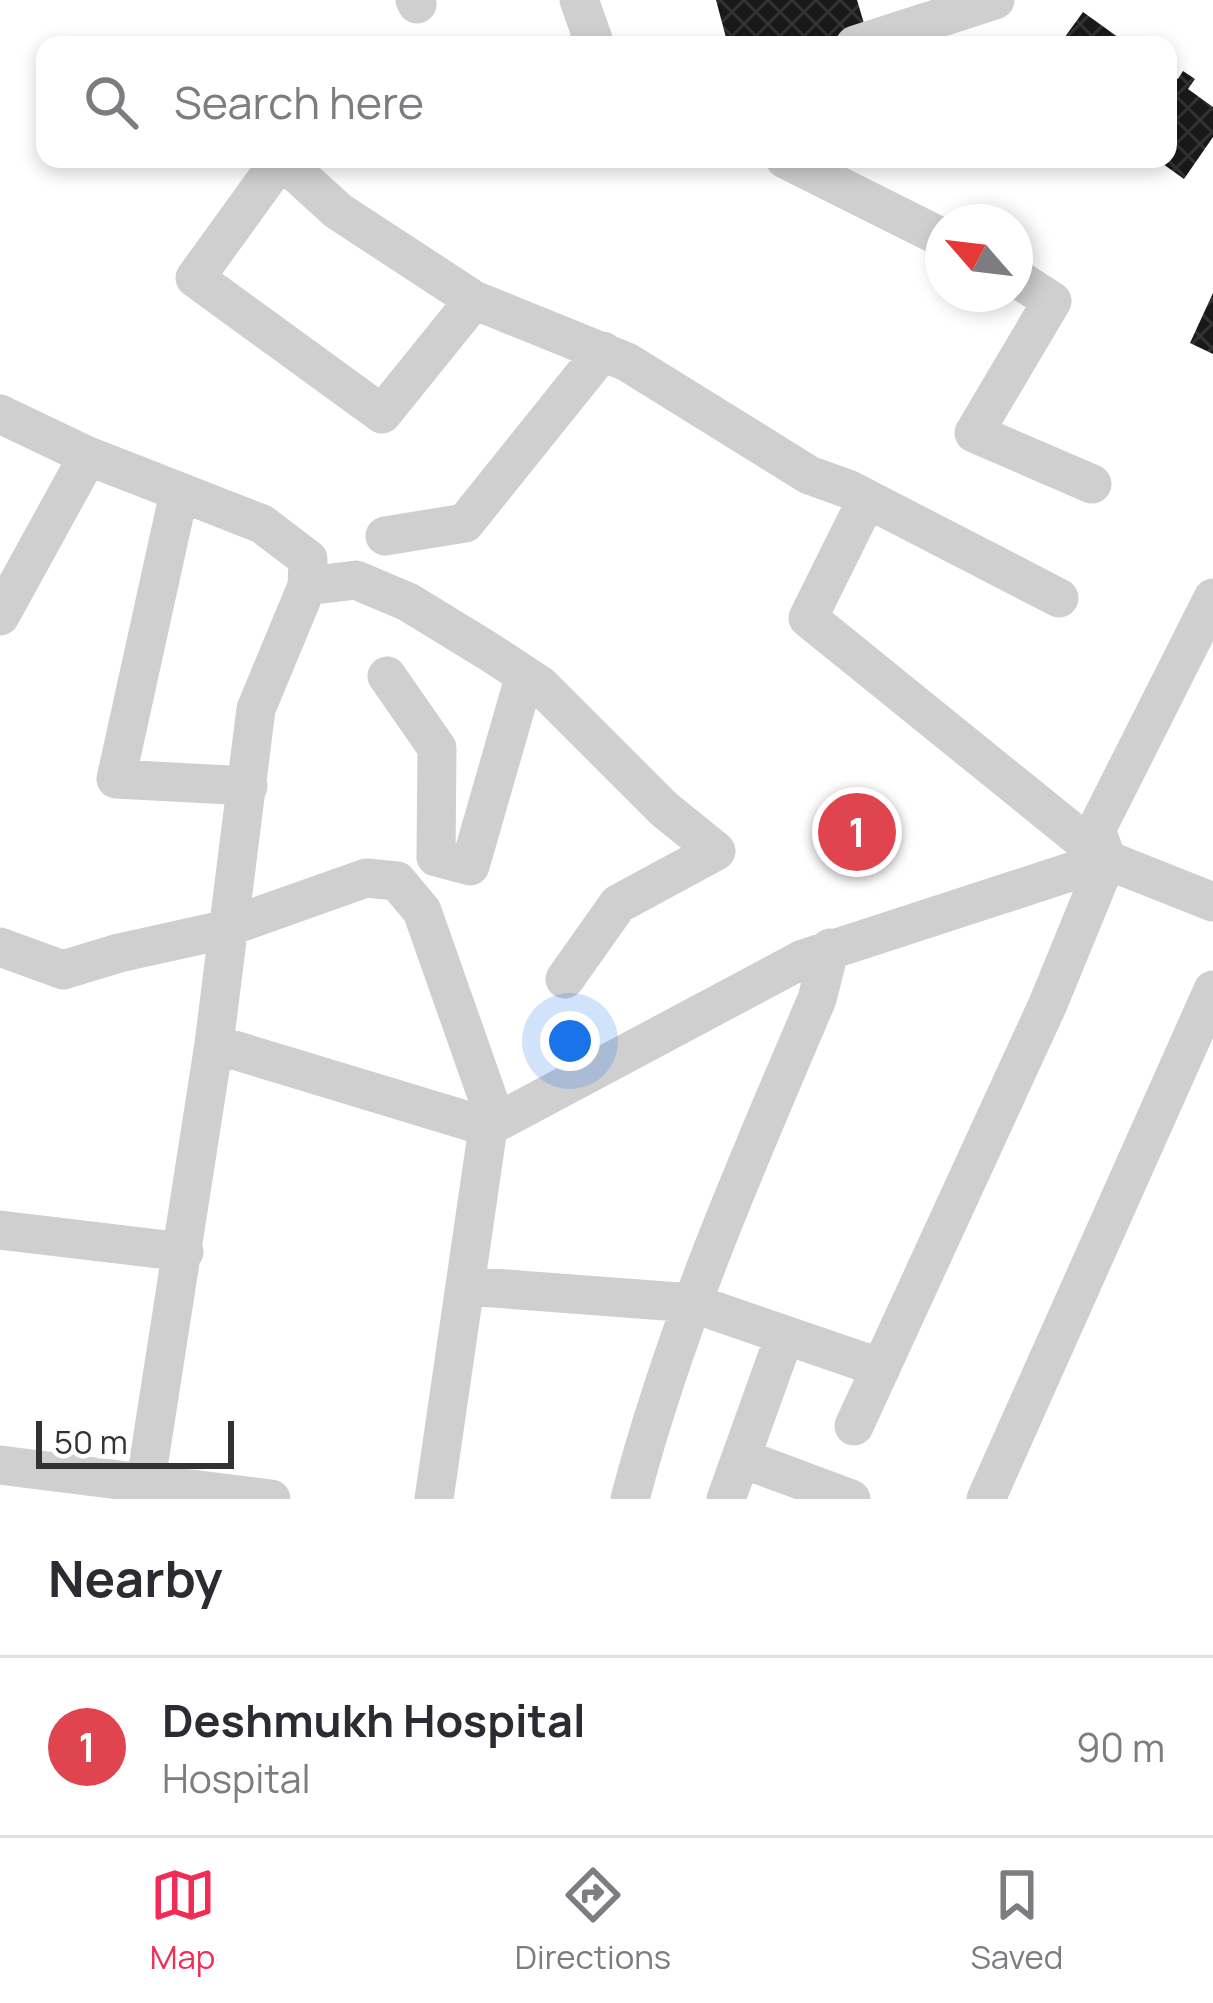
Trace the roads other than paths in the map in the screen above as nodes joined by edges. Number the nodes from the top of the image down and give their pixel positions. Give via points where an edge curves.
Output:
1 (579, 0) edge
2 (995, 0) edge
3 (590, 36) edge
4 (883, 36) edge
5 (274, 168) edge
6 (291, 168) edge
7 (803, 168) edge
8 (925, 229) edge
9 (1033, 289) edge
10 (474, 300) junction
11 (603, 351) junction
12 (0, 414) edge
13 (88, 456) junction
14 (1092, 484) dead end
15 (179, 493) junction
16 (867, 499) junction
17 (386, 536) dead end
18 (307, 586) junction
19 (1059, 598) dead end
20 (1213, 598) edge
21 (0, 616) edge
22 (525, 675) junction
23 (387, 676) dead end
24 (248, 786) junction
25 (1107, 860) junction
26 (1213, 902) edge
27 (230, 927) junction
28 (0, 947) edge
29 (830, 948) junction
30 (565, 979) dead end
31 (1213, 990) edge
32 (214, 1044) junction
33 (488, 1127) junction
34 (0, 1230) edge
35 (184, 1252) junction
36 (466, 1286) junction
37 (692, 1303) junction
38 (785, 1336) junction
39 (880, 1368) junction
40 (854, 1426) dead end
41 (741, 1458) junction
42 (0, 1465) edge
43 (144, 1491) edge
44 (271, 1499) edge
45 (434, 1499) edge
46 (630, 1499) edge
47 (726, 1499) edge
48 (851, 1499) edge
49 (986, 1499) edge

1 - 3 street
2 - 4 street
5 - 10 street via 195,278 382,414
6 - 10 street via 338,211
7 - 8 street
9 - 14 street via 1052,302 974,433
10 - 11 street
11 - 16 street via 809,476
11 - 17 street via 465,523
12 - 13 street
13 - 15 street
13 - 21 street
15 - 18 street via 262,524 308,559
15 - 24 street via 116,778
16 - 19 street
16 - 25 street via 808,618
18 - 22 street via 356,580 408,602
18 - 24 street via 256,709
20 - 25 street via 1096,830
22 - 23 street via 470,866 436,857 437,748
22 - 30 street via 716,851 618,904
24 - 27 street
25 - 26 street
25 - 29 street
25 - 39 street
27 - 28 street via 63,970
27 - 32 street
27 - 33 street via 366,878 398,881 422,911 490,1107
29 - 33 street
29 - 37 street via 817,999
31 - 49 street
32 - 33 street
32 - 35 street
33 - 36 street
34 - 35 street
35 - 43 street
36 - 37 street
36 - 45 street
37 - 38 street
37 - 46 street
38 - 39 street
38 - 41 street
39 - 40 street
41 - 47 street
41 - 48 street
42 - 43 street
43 - 44 street

